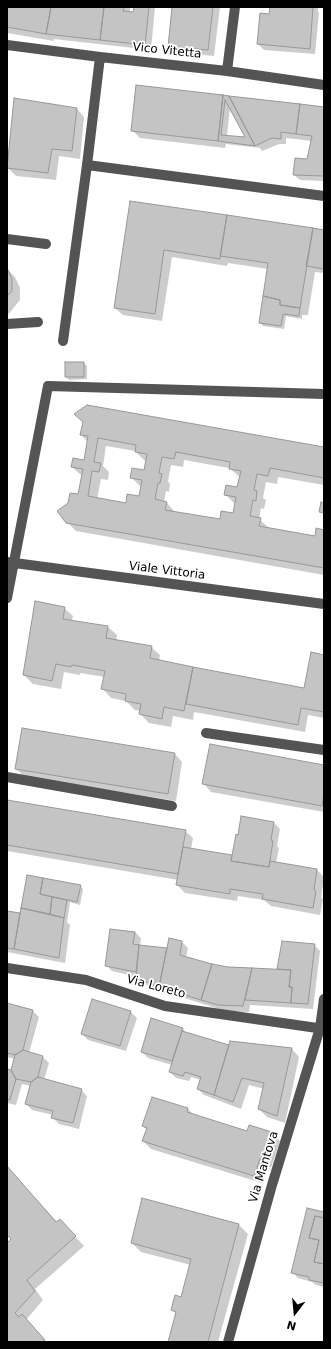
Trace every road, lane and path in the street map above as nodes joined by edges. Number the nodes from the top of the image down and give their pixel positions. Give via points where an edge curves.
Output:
1 (235, 7) edge
2 (7, 45) edge
3 (100, 57) junction
4 (227, 71) junction
5 (324, 85) edge
6 (87, 165) junction
7 (324, 196) edge
8 (7, 239) edge
9 (46, 244) dead end
10 (38, 322) dead end
11 (7, 324) edge
12 (63, 341) dead end
13 (324, 394) edge
14 (10, 563) edge
15 (7, 598) edge
16 (324, 604) edge
17 (206, 733) dead end
18 (324, 750) edge
19 (7, 777) edge
20 (172, 806) dead end
21 (7, 968) edge
22 (324, 999) edge
23 (322, 1029) edge
24 (228, 1342) edge

1 - 4 street
2 - 3 street, Vico Vitetta
3 - 4 street, Vico Vitetta
3 - 6 street
4 - 5 street, Vico Vitetta
6 - 7 street
6 - 12 street
8 - 9 street
10 - 11 street
13 - 14 street via 48,386
14 - 15 street
14 - 16 street, Viale Vittoria
17 - 18 street
19 - 20 street
21 - 23 street, Via Loreto via 86,980 165,1006
22 - 23 street, Via Mantova
23 - 24 street, Via Mantova via 272,1185

